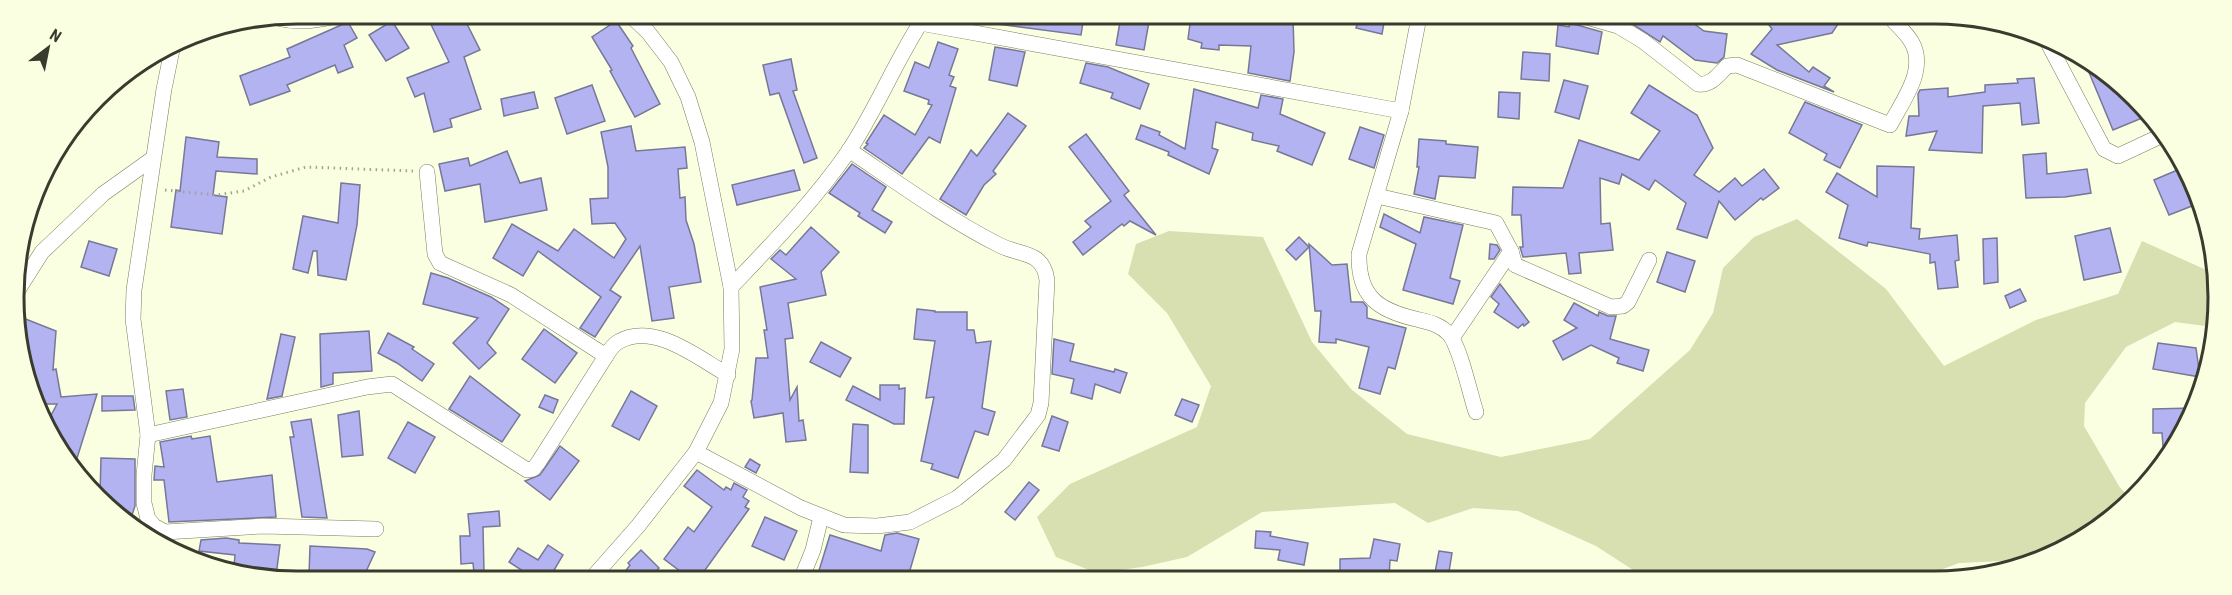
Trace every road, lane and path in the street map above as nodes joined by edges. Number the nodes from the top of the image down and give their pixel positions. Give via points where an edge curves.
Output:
1 (640, 24) edge
2 (920, 24) edge
3 (949, 24) edge
4 (1418, 24) edge
5 (1611, 24) edge
6 (1896, 24) edge
7 (2052, 51) edge
8 (171, 55) edge
9 (1401, 111) junction
10 (2156, 138) edge
11 (849, 150) junction
12 (152, 159) junction
13 (427, 172) joint
14 (148, 188) junction
15 (1377, 196) junction
16 (1511, 251) junction
17 (1649, 260) dead end
18 (25, 279) edge
19 (731, 287) junction
20 (1452, 338) junction
21 (606, 356) junction
22 (728, 375) junction
23 (1476, 412) dead end
24 (148, 435) junction
25 (696, 452) junction
26 (821, 517) junction
27 (376, 529) dead end
28 (598, 571) edge
29 (804, 571) edge

1 - 19 street via 671,62 688,97 702,142
2 - 11 street
3 - 9 street
4 - 9 street
5 - 6 street via 1643,41 1698,84 1711,82 1727,66 1737,65 1890,125 1916,76 1918,57
7 - 10 street via 2104,149 2118,156
8 - 12 street
9 - 15 street
11 - 19 street via 822,188
11 - 26 street via 1000,246 1036,258 1045,267 1041,402 1038,415 1004,460 957,498 910,522 844,525
12 - 14 street
12 - 18 street via 103,194 42,252
13 - 14 path via 306,167 271,177 244,191 216,195
13 - 21 street via 435,254 440,263 511,295
14 - 24 street via 133,319
15 - 16 street via 1496,223
15 - 20 street via 1359,254 1359,273 1365,289 1379,306 1435,324
16 - 17 street via 1515,266 1611,307 1628,302
16 - 20 street
19 - 22 street via 732,349
20 - 23 street
21 - 22 street via 616,343 628,338 659,338
21 - 24 street via 533,469 526,470 392,384
22 - 25 street via 721,403
24 - 27 street via 144,503 148,519 165,532 263,526
25 - 26 street
25 - 28 street
26 - 29 street

